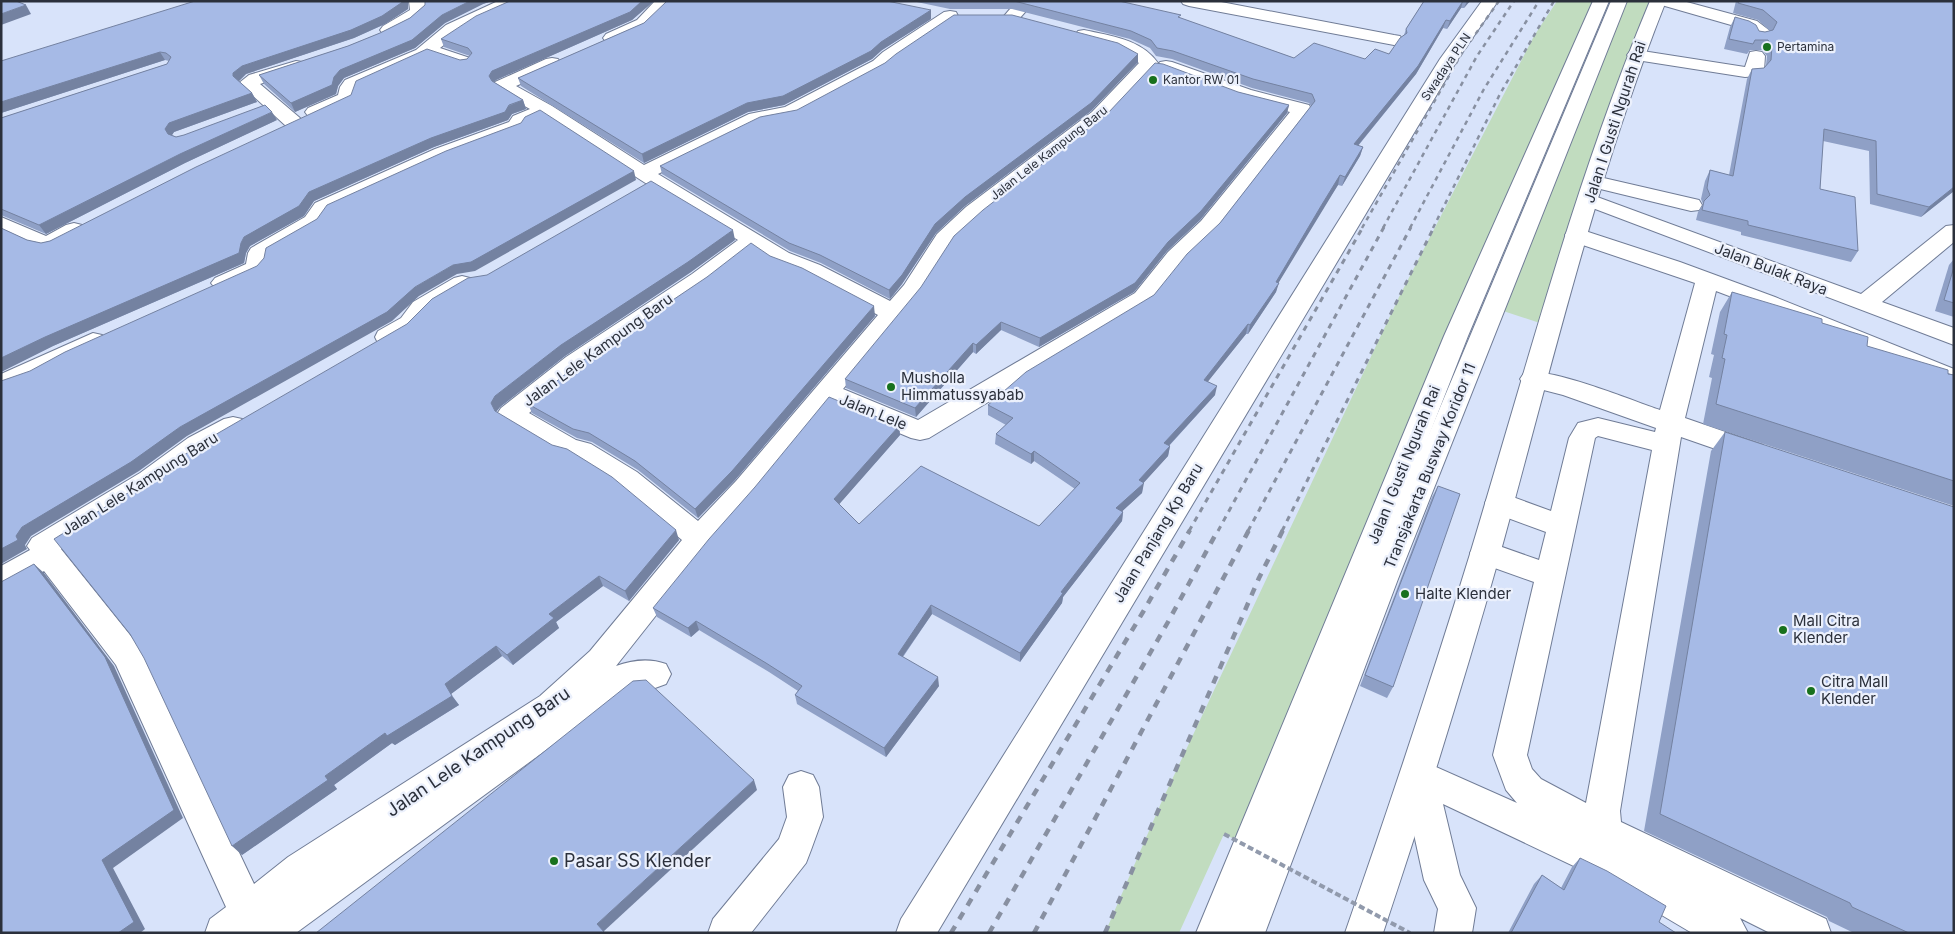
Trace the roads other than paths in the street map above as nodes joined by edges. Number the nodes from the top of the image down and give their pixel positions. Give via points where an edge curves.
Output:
1 (417, 1) edge
2 (514, 1) edge
3 (668, 1) edge
4 (1027, 1) edge
5 (1189, 1) edge
6 (1490, 1) edge
7 (1601, 1) edge
8 (1619, 1) edge
9 (1658, 1) edge
10 (1664, 1) edge
11 (1232, 5) edge
12 (931, 12) edge
13 (1031, 21) edge
14 (1068, 30) edge
15 (1760, 35) edge
16 (371, 38) edge
17 (1394, 40) dead end
18 (593, 45) edge
19 (429, 50) junction
20 (1636, 55) junction
21 (568, 56) edge
22 (1756, 56) edge
23 (308, 62) edge
24 (464, 62) edge
25 (1149, 63) junction
26 (545, 110) junction
27 (1403, 134) joint
28 (643, 182) junction
29 (1592, 191) junction
30 (1690, 205) dead end
31 (94, 220) edge
32 (1, 223) edge
33 (1954, 231) edge
34 (1576, 235) junction
35 (752, 240) junction
36 (1944, 251) edge
37 (485, 278) edge
38 (1708, 280) junction
39 (208, 289) edge
40 (1863, 303) junction
41 (893, 313) junction
42 (109, 334) edge
43 (1954, 337) edge
44 (369, 348) edge
45 (1534, 379) junction
46 (1954, 379) edge
47 (1, 384) edge
48 (826, 393) junction
49 (256, 414) edge
50 (1668, 434) junction
51 (1777, 460) edge
52 (1499, 503) junction
53 (1562, 526) junction
54 (700, 539) junction
55 (1485, 553) junction
56 (47, 555) junction
57 (1550, 576) junction
58 (1, 580) edge
59 (654, 674) dead end
60 (1431, 780) junction
61 (801, 787) dead end
62 (1604, 832) junction
63 (246, 926) edge
64 (727, 933) edge
65 (915, 933) edge
66 (1215, 933) edge
67 (1246, 933) edge
68 (1364, 933) edge
69 (1452, 933) edge
70 (1729, 933) edge
71 (1812, 933) edge

1 - 16 street via 418,12
2 - 19 street via 452,29
3 - 18 street via 657,7 644,24
4 - 13 street via 1004,16
5 - 11 street
6 - 27 street, Swadaya PLN via 1449,59
7 - 66 street, Jalan I Gusti Ngurah Rai via 1458,330
8 - 67 street, Transjakarta Busway Koridor 11 via 1383,578
9 - 20 street, Jalan I Gusti Ngurah Rai
10 - 15 street via 1751,25 1761,31
11 - 17 street
12 - 28 street via 957,16 879,65 790,112 756,118
14 - 25 street via 1124,45 1143,54
19 - 23 street via 351,84 345,99 284,126 263,108 248,84 251,80
19 - 24 street
20 - 22 street via 1745,72 1755,70
20 - 29 street, Jalan I Gusti Ngurah Rai
21 - 26 street via 503,85
25 - 41 street, Jalan Lele Kampung Baru via 1099,116 959,224
25 - 48 street, Jalan Lele via 1171,67 1244,94 1302,110 1209,226 1176,257 1143,298 920,431
26 - 28 street
26 - 39 street via 520,120 518,125 435,155 323,208 313,222 259,253 254,269
27 - 65 street, Jalan Panjang Kp Baru
28 - 35 street via 696,204
29 - 30 street
29 - 34 street, Jalan I Gusti Ngurah Rai
29 - 40 street, Jalan Bulak Raya
31 - 32 street via 46,244
33 - 36 street
34 - 38 street
34 - 45 street, Jalan I Gusti Ngurah Rai
35 - 41 street via 781,258 812,270
35 - 54 street, Jalan Lele Kampung Baru via 700,279 574,363 510,414 626,479
36 - 40 street
37 - 44 street via 466,281 428,303 410,322
38 - 46 street via 1883,347
38 - 50 street
40 - 43 street, Jalan Bulak Raya
41 - 48 street, Jalan Lele Kampung Baru
42 - 47 street
45 - 50 street via 1569,388
45 - 52 street, Jalan I Gusti Ngurah Rai
48 - 54 street, Jalan Lele Kampung Baru
49 - 56 street, Jalan Lele Kampung Baru via 198,445 150,480 42,546
50 - 51 street
50 - 53 street via 1598,427 1587,430 1582,438
50 - 62 street via 1602,811
52 - 53 street
52 - 55 street, Jalan I Gusti Ngurah Rai
53 - 57 street
54 - 63 street, Jalan Lele Kampung Baru via 601,661 578,684 552,706 301,870
55 - 57 street
55 - 60 street, Jalan I Gusti Ngurah Rai
56 - 58 street
56 - 63 street via 127,655 140,679
57 - 62 street via 1510,755 1518,779 1529,791
59 - 63 street via 625,677 605,688 294,909
60 - 68 street, Jalan I Gusti Ngurah Rai
60 - 69 street via 1443,880 1457,908
60 - 70 street via 1612,865
61 - 64 street via 805,817 793,850
62 - 71 street

